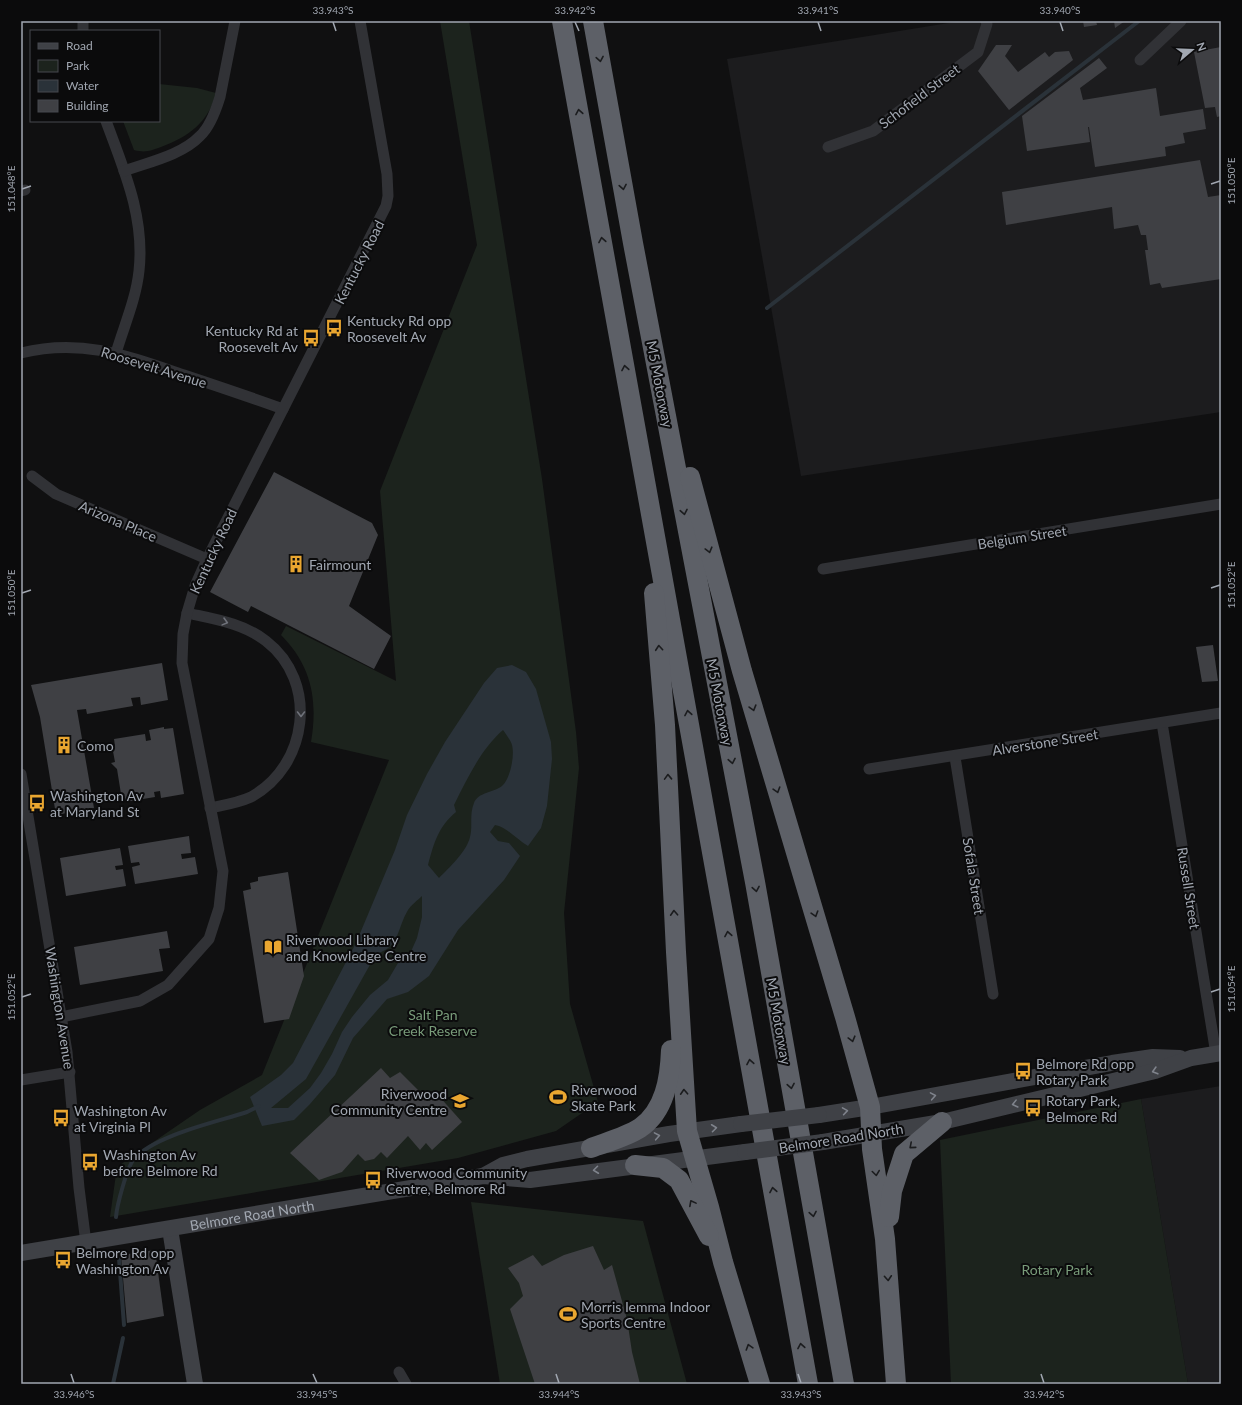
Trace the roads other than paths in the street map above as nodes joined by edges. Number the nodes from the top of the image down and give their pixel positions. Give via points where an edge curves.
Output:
1 (234, 21) edge
2 (360, 21) edge
3 (562, 21) edge
4 (593, 21) edge
5 (986, 21) edge
6 (1181, 21) edge
7 (1140, 60) dead end
8 (106, 122) edge
9 (828, 147) dead end
10 (124, 171) junction
11 (648, 323) junction
12 (21, 353) edge
13 (116, 353) junction
14 (632, 406) junction
15 (283, 409) junction
16 (32, 476) dead end
17 (1221, 504) edge
18 (207, 559) junction
19 (823, 569) dead end
20 (187, 613) junction
21 (1221, 713) edge
22 (1162, 723) junction
23 (955, 757) junction
24 (869, 769) dead end
25 (21, 774) edge
26 (210, 808) junction
27 (676, 952) junction
28 (993, 994) dead end
29 (61, 1017) junction
30 (1218, 1054) edge
31 (1192, 1058) junction
32 (70, 1072) junction
33 (21, 1080) edge
34 (870, 1107) junction
35 (942, 1122) junction
36 (687, 1131) junction
37 (872, 1134) junction
38 (591, 1148) junction
39 (694, 1158) junction
40 (635, 1165) junction
41 (483, 1176) junction
42 (170, 1229) junction
43 (885, 1239) junction
44 (86, 1242) junction
45 (21, 1253) edge
46 (723, 1262) junction
47 (399, 1372) dead end
48 (195, 1384) edge
49 (406, 1384) edge
50 (760, 1384) edge
51 (808, 1384) edge
52 (844, 1384) edge
53 (896, 1384) edge

1 - 10 street via 220,97 202,135 180,150
2 - 15 street, Kentucky Road via 387,174 388,196 386,206
14 -> 3 highway
4 -> 11 highway, M5 Motorway
5 - 9 street, Schofield Street via 978,52 873,131
6 - 7 street
8 - 10 street
10 - 13 street via 138,217 140,254 136,288
11 -> 34 highway via 732,633
11 -> 52 highway, M5 Motorway via 755,882
12 - 13 street, Roosevelt Avenue via 66,346
13 - 15 street, Roosevelt Avenue
27 -> 14 highway via 665,717
51 -> 14 highway
15 - 18 street, Kentucky Road
16 - 18 street, Arizona Place via 56,494
17 - 19 street, Belgium Street
18 - 20 street, Kentucky Road
20 - 26 street, Kentucky Road via 182,663
20 -> 26 street via 245,628 266,640 287,662 294,675 300,703 298,736 294,749 280,772 250,797
21 - 22 street, Alverstone Street
22 - 23 street, Alverstone Street
22 - 30 street, Russell Street
23 - 24 street, Alverstone Street
23 - 28 street, Sofala Street
25 - 29 street, Washington Avenue
26 - 29 street, Kentucky Road via 223,871 219,908 209,939 168,985 140,1000
36 -> 27 highway
27 - 38 highway via 669,1081 658,1110 640,1128
29 - 32 street, Washington Avenue
30 - 31 main road, Belmore Road North
34 -> 31 main road, Belmore Road North via 1153,1057
31 -> 35 main road, Belmore Road North via 1155,1071
32 - 33 street
32 - 44 street, Washington Avenue
36 -> 34 main road, Belmore Road North, bridge
34 - 37 highway
35 - 37 main road, Belmore Road North
35 -> 43 highway via 904,1154 892,1191
38 -> 36 main road, Belmore Road North
36 - 39 highway
37 - 39 main road, Belmore Road North, bridge
37 -> 43 highway
38 - 41 main road, Belmore Road North via 503,1165
39 - 40 main road, Belmore Road North
39 - 46 highway
40 -> 41 main road, Belmore Road North via 530,1180
46 -> 40 highway via 679,1180 663,1168
41 - 42 main road, Belmore Road North
42 - 44 main road, Belmore Road North
42 - 48 main road
43 -> 53 highway
44 - 45 main road, Belmore Road North
50 -> 46 highway
47 - 49 street

